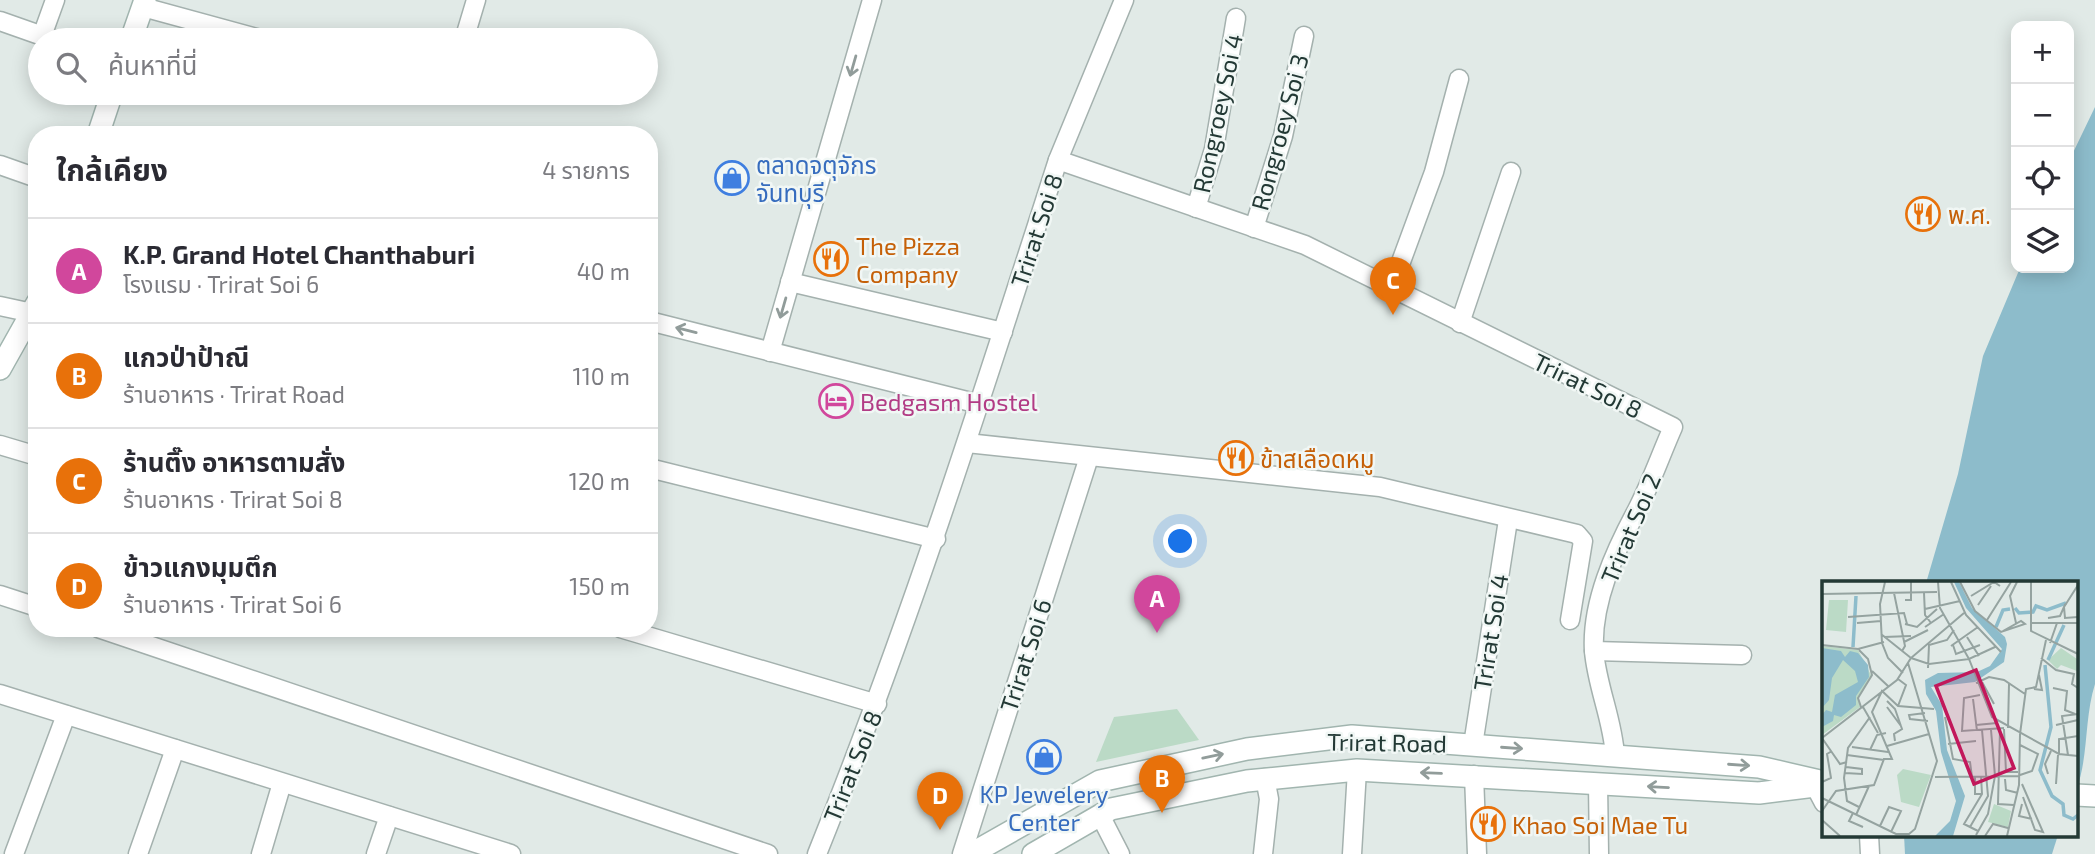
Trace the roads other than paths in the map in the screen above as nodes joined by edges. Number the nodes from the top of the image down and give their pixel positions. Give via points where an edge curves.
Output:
1 (55, 0) edge
2 (476, 0) edge
3 (872, 0) edge
4 (1124, 0) edge
5 (144, 3) edge
6 (1236, 18) dead end
7 (0, 21) edge
8 (50, 28) edge
9 (135, 28) edge
10 (225, 28) edge
11 (468, 28) edge
12 (28, 31) edge
13 (1304, 36) dead end
14 (1459, 79) dead end
15 (108, 105) edge
16 (101, 126) edge
17 (1058, 160) junction
18 (0, 165) edge
19 (1511, 172) dead end
20 (28, 175) edge
21 (1196, 208) junction
22 (1254, 228) junction
23 (790, 282) junction
24 (1391, 289) junction
25 (0, 306) edge
26 (28, 309) edge
27 (28, 323) edge
28 (658, 323) edge
29 (1460, 323) junction
30 (1003, 332) junction
31 (770, 352) junction
32 (0, 369) edge
33 (979, 404) junction
34 (1673, 427) joint
35 (967, 443) junction
36 (0, 445) edge
37 (28, 453) edge
38 (1089, 457) junction
39 (658, 470) edge
40 (1508, 520) junction
41 (936, 539) junction
42 (0, 595) edge
43 (28, 604) edge
44 (1570, 620) dead end
45 (126, 637) edge
46 (650, 637) edge
47 (1594, 651) junction
48 (1742, 655) dead end
49 (0, 694) edge
50 (877, 704) junction
51 (66, 715) junction
52 (1473, 745) junction
53 (175, 749) junction
54 (1615, 756) junction
55 (1357, 770) junction
56 (1474, 775) junction
57 (1265, 778) junction
58 (282, 783) junction
59 (1598, 783) junction
60 (1821, 784) edge
61 (1100, 815) junction
62 (389, 816) junction
63 (1869, 836) edge
64 (14, 854) edge
65 (138, 854) edge
66 (261, 854) edge
67 (376, 854) edge
68 (510, 854) edge
69 (768, 854) edge
70 (817, 854) edge
71 (962, 854) edge
72 (971, 854) edge
73 (1033, 854) edge
74 (1120, 854) edge
75 (1263, 854) edge
76 (1352, 854) edge
77 (1477, 854) edge
78 (1599, 854) edge
79 (1870, 854) edge

1 - 8 street
2 - 11 street
3 -> 23 street
4 - 17 street
5 - 9 main road
5 - 10 street
6 - 21 street, Rongroey Soi 4 via 1214,149
7 - 12 street
13 - 22 street, Rongroey Soi 3 via 1283,136
14 - 24 street via 1434,172
15 - 16 main road
17 - 21 street, Trirat Soi 8
17 - 30 street, Trirat Soi 8
18 - 20 street
19 - 29 street
21 - 22 street, Trirat Soi 8
22 - 24 street, Trirat Soi 8 via 1305,245
23 - 30 street
23 -> 31 street
24 - 29 street, Trirat Soi 8
25 - 26 street
27 - 32 main road
31 -> 28 street
29 - 34 street, Trirat Soi 8
30 - 33 street, Trirat Soi 8
31 - 33 street
33 - 35 street, Trirat Soi 8
34 - 47 street, Trirat Soi 2 via 1637,510 1623,531 1604,585
35 - 38 street
35 - 41 street, Trirat Soi 8
36 - 37 street
38 - 40 street via 1380,488
38 - 71 street, Trirat Soi 6
39 - 41 street
40 - 44 street via 1582,536
40 - 52 street, Trirat Soi 4
41 - 50 street, Trirat Soi 8
42 - 43 street
45 - 69 street
46 - 50 street
47 - 48 street
47 - 54 street, Trirat Soi 2
49 - 51 street
50 - 70 street, Trirat Soi 8
51 - 53 street
51 - 64 street
52 -> 54 main road, Trirat Road
72 -> 52 main road, Trirat Road via 1100,781 1141,772 1247,749 1352,736
53 - 58 street
53 - 65 street
54 -> 60 main road, Trirat Road via 1759,767
56 -> 55 main road, Trirat Road
55 - 57 main road, Trirat Road
55 - 76 street
56 - 59 main road, Trirat Road
56 - 77 street
57 - 61 main road, Trirat Road via 1111,808
57 - 75 street via 1269,799
58 - 62 street
58 - 66 street
60 -> 59 main road, Trirat Road via 1759,793
59 - 78 street
61 - 73 main road, Trirat Road
61 - 74 street
62 - 67 street
62 - 68 street
63 - 79 street

